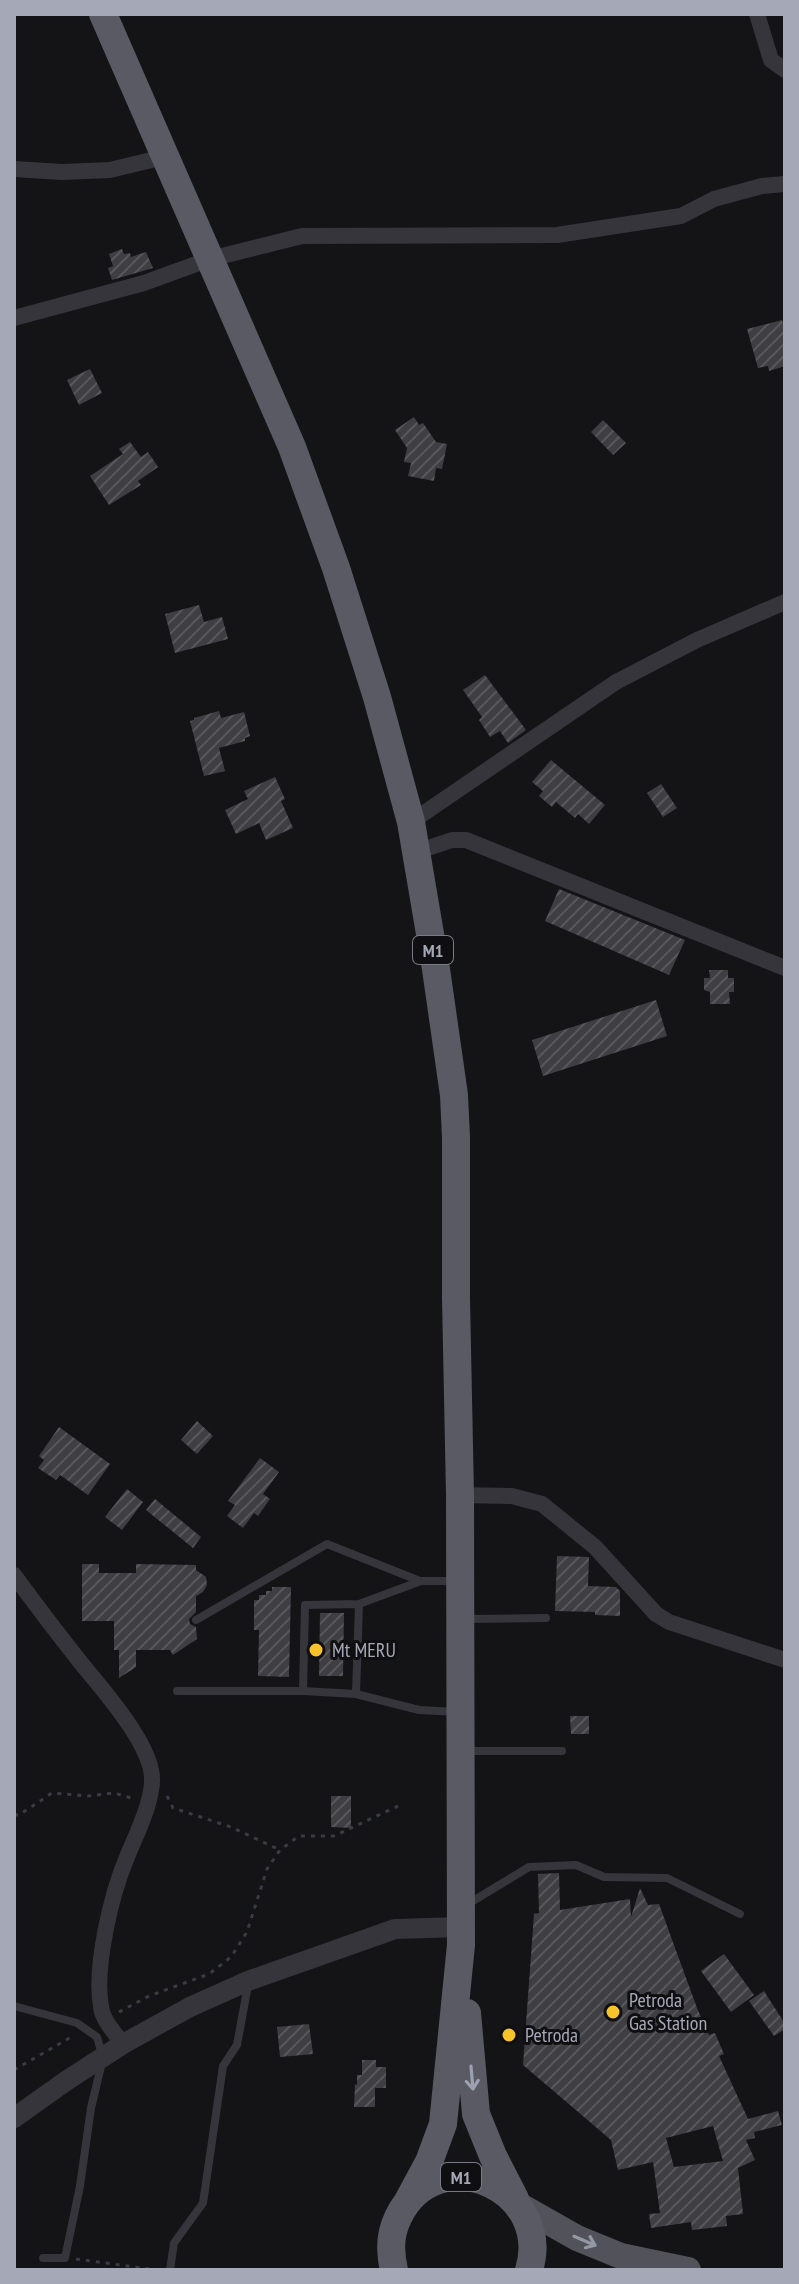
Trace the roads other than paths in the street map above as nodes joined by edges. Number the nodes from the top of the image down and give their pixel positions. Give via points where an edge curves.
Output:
1 (103, 14) edge
2 (757, 14) edge
3 (785, 70) edge
4 (164, 157) junction
5 (14, 169) edge
6 (785, 184) edge
7 (210, 259) junction
8 (14, 318) edge
9 (785, 602) edge
10 (411, 822) junction
11 (416, 852) junction
12 (785, 968) edge
13 (460, 1495) junction
14 (14, 1575) edge
15 (421, 1581) junction
16 (461, 1581) junction
17 (359, 1604) junction
18 (546, 1618) dead end
19 (460, 1619) junction
20 (196, 1620) dead end
21 (785, 1660) edge
22 (177, 1691) dead end
23 (303, 1691) junction
24 (356, 1694) junction
25 (459, 1712) junction
26 (460, 1751) junction
27 (562, 1751) dead end
28 (740, 1914) dead end
29 (461, 1927) junction
30 (248, 1981) junction
31 (14, 2006) edge
32 (123, 2044) junction
33 (103, 2058) junction
34 (14, 2118) edge
35 (408, 2201) junction
36 (517, 2204) junction
37 (43, 2258) dead end
38 (170, 2270) edge
39 (394, 2270) edge
40 (529, 2270) edge
41 (688, 2270) edge

1 - 4 highway, M1
2 - 3 street via 771,60
4 - 5 street via 110,170
4 - 7 highway, M1
6 - 7 street via 714,199 681,216 557,235 302,236
7 - 8 street
7 - 10 highway, M1 via 292,447 331,554
9 - 10 street via 616,682
10 - 11 highway, M1
11 - 12 street via 466,840
11 - 13 highway, M1 via 455,1110
13 - 16 highway, M1
13 - 21 street via 512,1496 542,1504 595,1547 656,1614
14 - 32 street via 114,1703 152,1772 148,1803 110,1908 101,1976 101,2008
15 - 16 lane
15 - 17 lane
15 - 20 lane via 327,1544
16 - 19 highway, M1
17 - 23 lane via 305,1605
17 - 24 lane
18 - 19 lane
19 - 25 highway, M1
22 - 23 lane
23 - 24 lane
24 - 25 lane via 419,1710
25 - 26 highway, M1
26 - 27 lane
26 - 29 highway, M1
28 - 29 lane via 667,1878 604,1877 576,1865 529,1867
29 - 30 street via 395,1929
29 - 35 highway, M1 via 443,2124
29 -> 36 highway, M1 via 476,2114
30 - 32 street
30 - 38 lane via 237,2045 223,2066 203,2203 174,2243
31 - 33 lane via 77,2023 97,2037
32 - 33 street
33 - 34 street
33 - 37 lane via 65,2258
35 - 36 highway, M1 via 438,2180 463,2177 498,2187
35 - 39 highway, M1 via 395,2221 390,2245
36 - 40 highway, M1 via 532,2239
36 -> 41 main road via 621,2256

